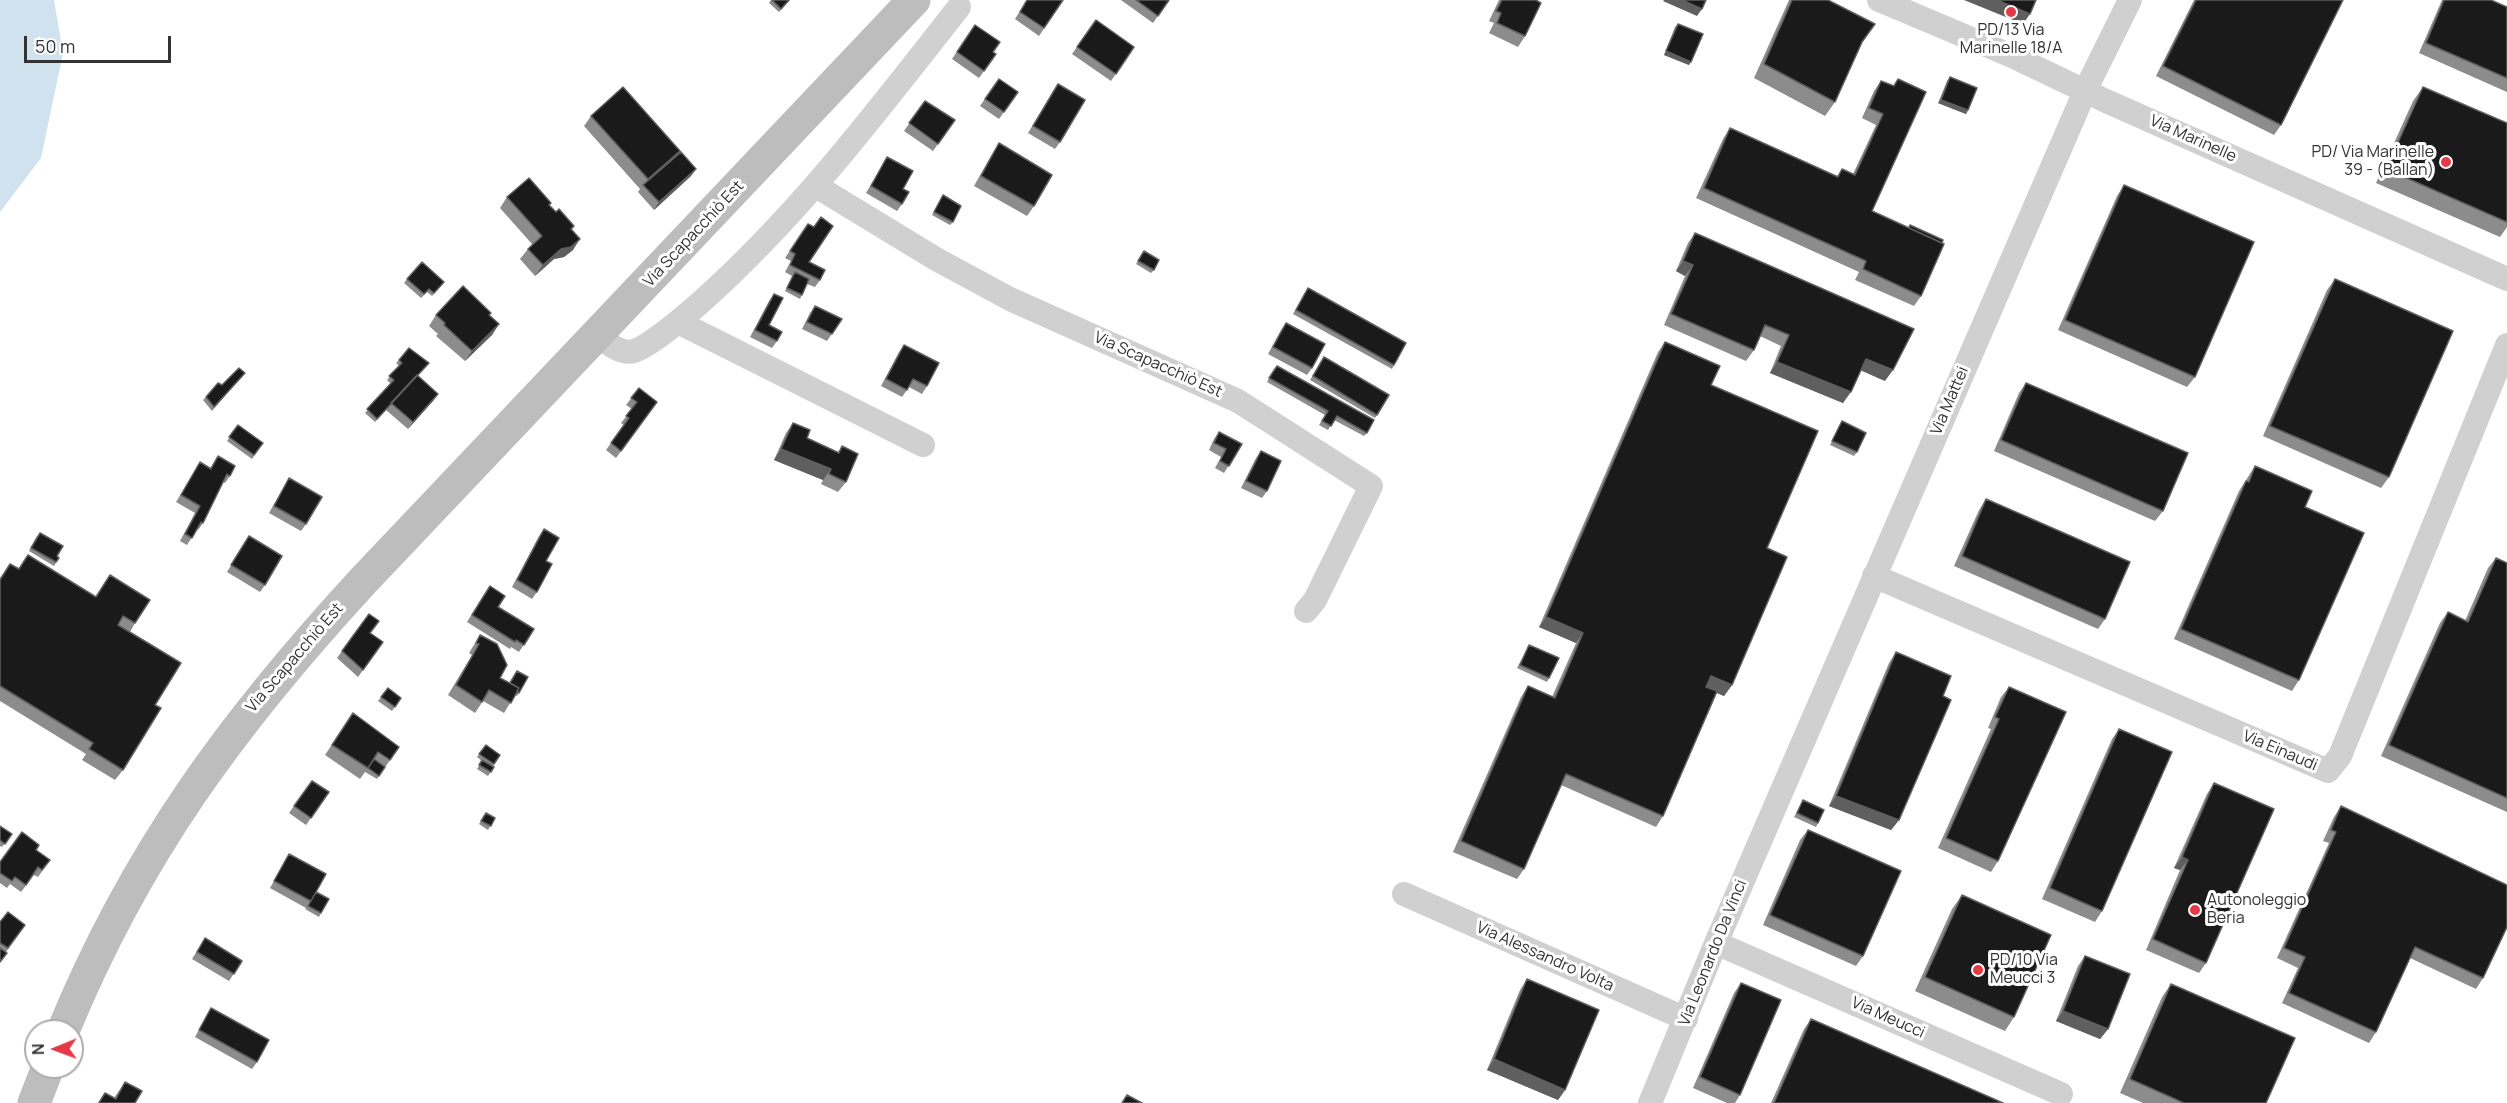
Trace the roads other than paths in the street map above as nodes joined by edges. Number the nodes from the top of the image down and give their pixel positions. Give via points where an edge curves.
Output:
1 (914, 0) edge
2 (1879, 0) edge
3 (2130, 0) edge
4 (959, 7) dead end
5 (2085, 91) junction
6 (816, 186) junction
7 (2507, 279) edge
8 (678, 322) junction
9 (597, 336) junction
10 (2507, 345) edge
11 (923, 445) dead end
12 (1874, 576) junction
13 (1306, 611) dead end
14 (1776, 804) joint
15 (1404, 894) dead end
16 (1716, 943) junction
17 (69, 1019) edge
18 (1686, 1019) junction
19 (43, 1079) edge
20 (2061, 1094) dead end
21 (34, 1103) edge
22 (1650, 1103) edge

1 - 9 main road, Via Scapacchiò Est
2 - 5 street, Via Marinelle
3 - 5 street, Via Mattei
4 - 6 street
5 - 7 street, Via Marinelle
5 - 12 street, Via Mattei
6 - 8 street via 744,264
6 - 13 street, Via Scapacchiò Est via 1010,299 1238,401 1371,486
8 - 9 street via 634,351 622,351
8 - 11 street
9 - 17 main road, Via Scapacchiò Est via 342,603 238,725 200,777 129,890
10 - 12 street, Via Einaudi via 2340,756 2328,771
12 - 14 street, Via Mattei
14 - 16 street, Via Leonardo Da Vinci
15 - 18 street, Via Alessandro Volta
16 - 18 street, Via Leonardo Da Vinci
16 - 20 street, Via Meucci
18 - 22 street, Via Leonardo Da Vinci
19 - 21 main road

